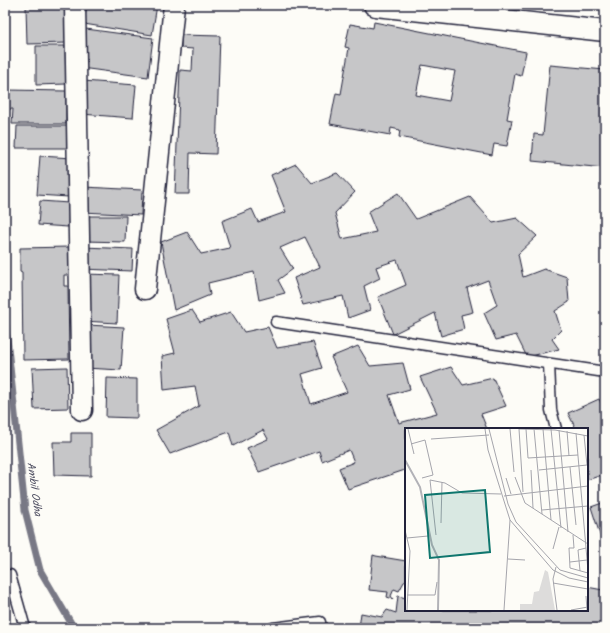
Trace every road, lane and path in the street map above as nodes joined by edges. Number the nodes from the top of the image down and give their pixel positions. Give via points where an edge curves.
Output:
1 (75, 5) edge
2 (174, 5) edge
3 (374, 5) edge
4 (605, 31) edge
5 (145, 290) dead end
6 (276, 322) dead end
7 (549, 364) junction
8 (605, 372) edge
9 (82, 410) dead end
10 (556, 428) edge
11 (10, 575) dead end
12 (25, 628) edge
13 (273, 628) edge
14 (321, 628) edge

1 - 9 street
2 - 5 street
3 - 4 street
6 - 7 lane
7 - 8 lane
7 - 10 lane via 551,410
11 - 12 lane
13 - 14 lane via 320,622

